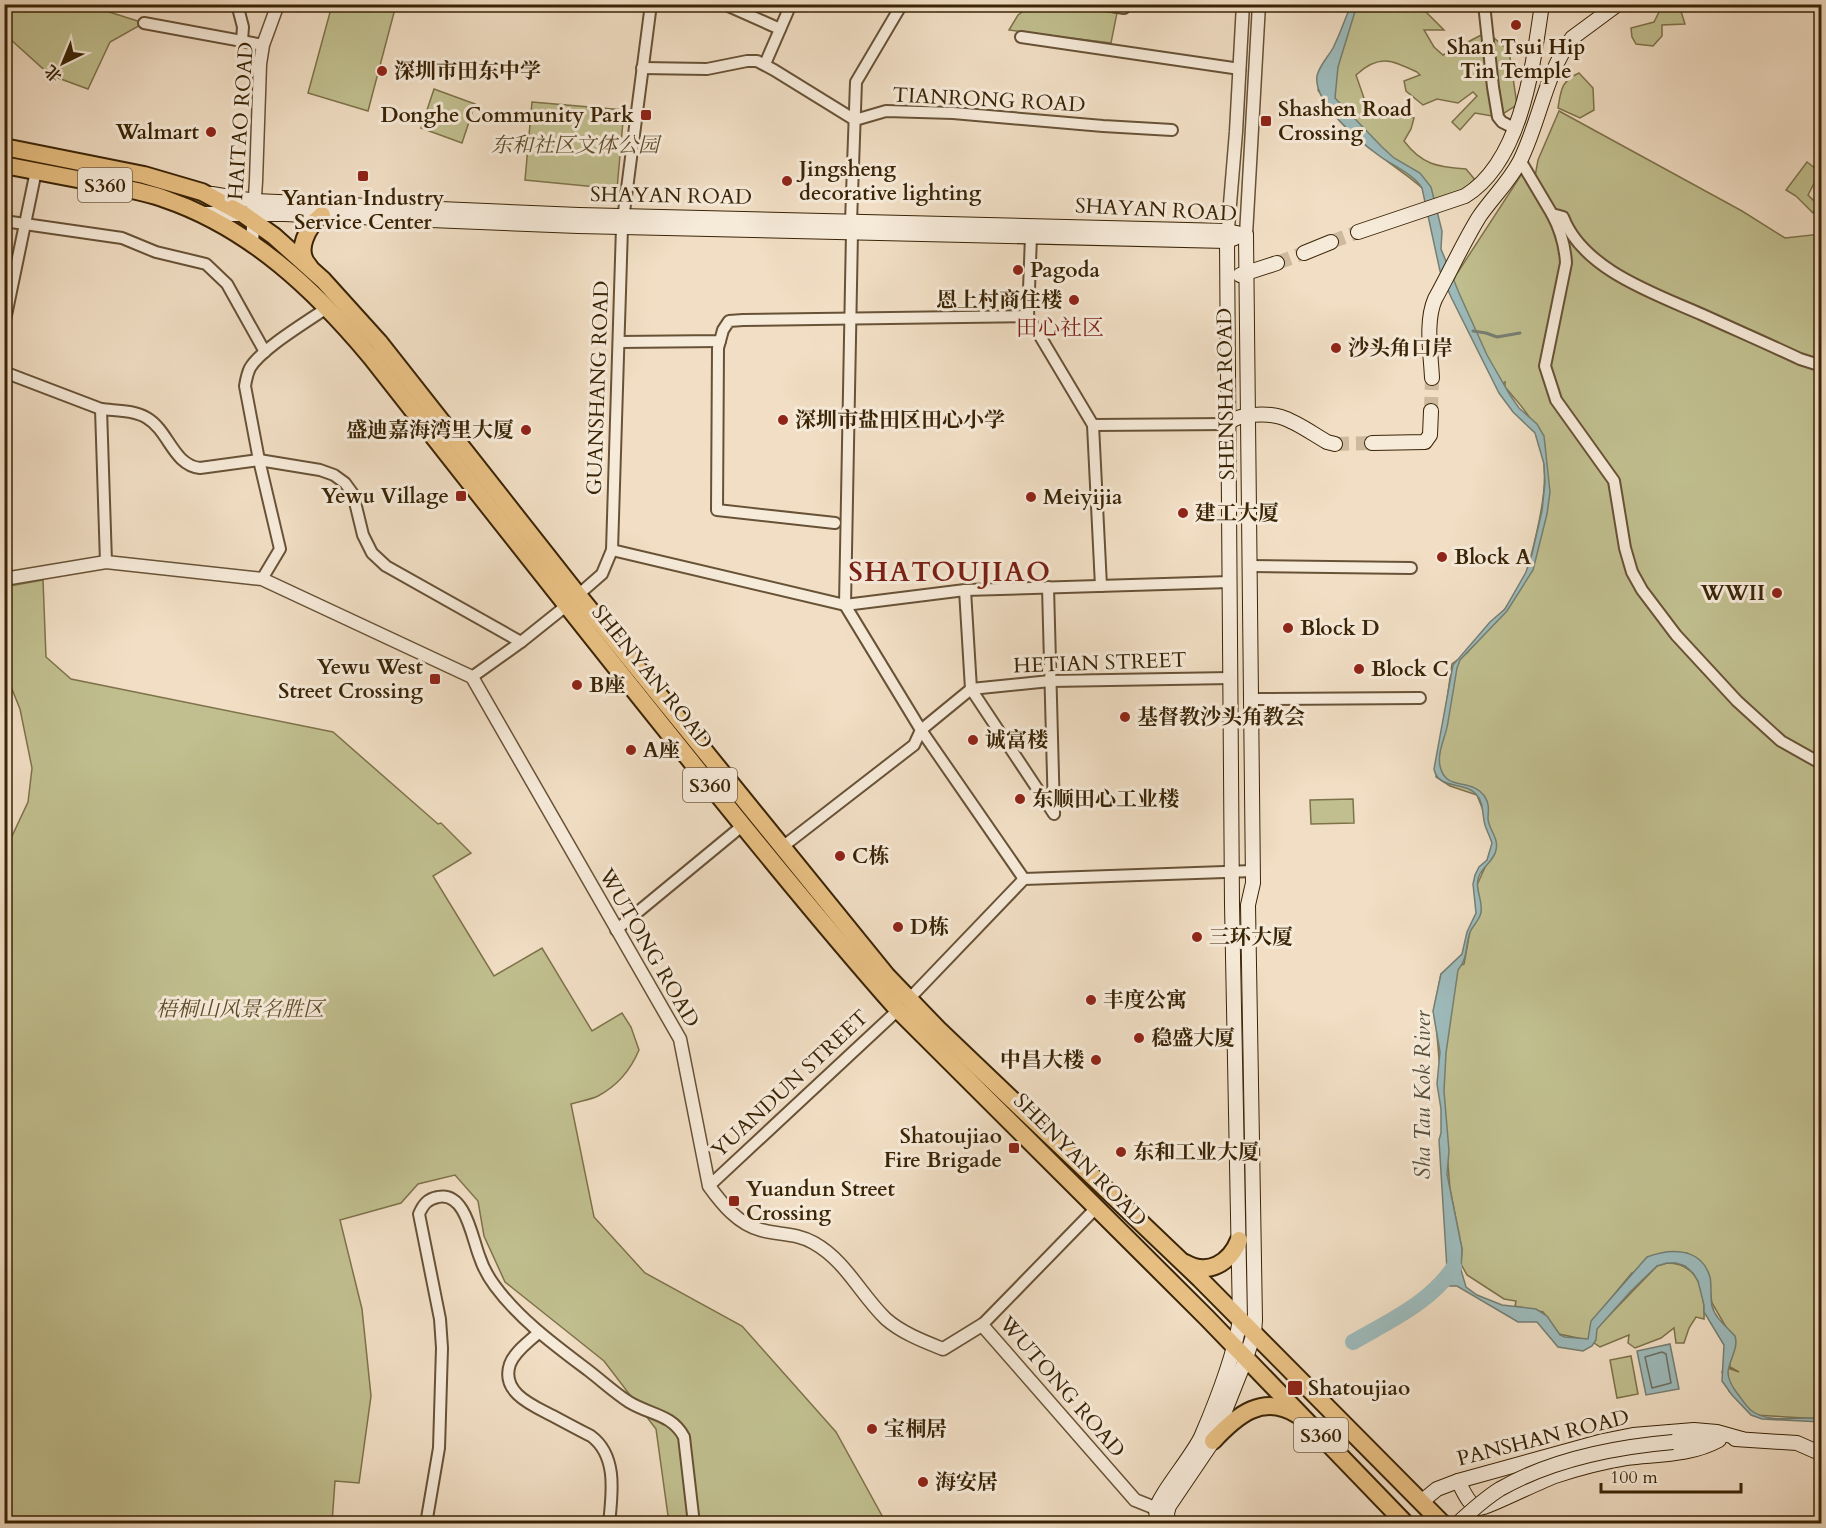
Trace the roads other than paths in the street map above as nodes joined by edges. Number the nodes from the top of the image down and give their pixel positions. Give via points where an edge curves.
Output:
1 (237, 4) edge
2 (278, 4) edge
3 (651, 4) edge
4 (724, 4) edge
5 (791, 4) edge
6 (902, 4) edge
7 (1100, 4) edge
8 (1243, 4) edge
9 (1258, 4) edge
10 (1484, 4) edge
11 (1542, 4) edge
12 (1618, 4) edge
13 (1124, 8) dead end
14 (144, 23) dead end
15 (780, 29) junction
16 (1021, 37) dead end
17 (242, 41) junction
18 (263, 45) junction
19 (765, 64) junction
20 (642, 68) junction
21 (1240, 69) junction
22 (855, 120) junction
23 (1514, 128) junction
24 (1172, 130) dead end
25 (4, 147) edge
26 (1520, 160) junction
27 (4, 165) edge
28 (36, 171) junction
29 (251, 213) junction
30 (202, 214) junction
31 (1552, 214) junction
32 (322, 215) junction
33 (4, 220) edge
34 (622, 221) junction
35 (24, 224) junction
36 (852, 227) junction
37 (1358, 232) tunnel mouth
38 (1246, 235) junction
39 (1031, 236) junction
40 (1227, 236) junction
41 (1331, 242) tunnel mouth
42 (252, 243) junction
43 (1304, 252) tunnel mouth
44 (1277, 263) tunnel mouth
45 (314, 271) junction
46 (1226, 271) junction
47 (1246, 274) junction
48 (328, 308) junction
49 (1028, 316) junction
50 (850, 319) junction
51 (4, 325) edge
52 (720, 341) junction
53 (619, 342) junction
54 (265, 352) junction
55 (1821, 366) edge
56 (4, 372) edge
57 (1432, 378) tunnel mouth
58 (101, 409) junction
59 (1431, 411) tunnel mouth
60 (1247, 416) junction
61 (1228, 424) junction
62 (1093, 425) junction
63 (1372, 443) tunnel mouth
64 (1335, 444) tunnel mouth
65 (259, 460) junction
66 (835, 523) dead end
67 (612, 550) junction
68 (106, 562) junction
69 (1249, 566) junction
70 (1411, 568) dead end
71 (4, 579) edge
72 (262, 579) junction
73 (1230, 582) junction
74 (1101, 586) junction
75 (1048, 587) junction
76 (965, 590) junction
77 (572, 600) junction
78 (845, 605) junction
79 (521, 642) junction
80 (471, 677) junction
81 (1231, 678) junction
82 (1050, 681) junction
83 (971, 688) junction
84 (1420, 698) dead end
85 (1251, 699) junction
86 (921, 730) junction
87 (1821, 764) edge
88 (749, 821) junction
89 (781, 848) junction
90 (1233, 871) junction
91 (1253, 871) junction
92 (1024, 879) junction
93 (616, 930) junction
94 (903, 1005) junction
95 (709, 1186) junction
96 (1096, 1208) junction
97 (1239, 1240) junction
98 (1178, 1259) junction
99 (1240, 1320) junction
100 (981, 1326) junction
101 (538, 1333) junction
102 (1254, 1334) junction
103 (1240, 1352) junction
104 (1307, 1421) junction
105 (1742, 1439) junction
106 (1719, 1440) junction
107 (1214, 1441) junction
108 (1821, 1454) edge
109 (1458, 1481) junction
110 (1421, 1502) junction
111 (1162, 1517) edge
112 (426, 1524) edge
113 (609, 1524) edge
114 (694, 1524) edge
115 (1406, 1524) edge
116 (1443, 1524) edge
117 (1457, 1524) edge

1 - 17 street
2 - 18 street, HAITAO ROAD
3 - 20 street, GUANSHANG ROAD
4 - 15 street
5 - 15 street
6 - 22 street via 855,82
7 - 13 street
8 - 21 street, SHENSHA ROAD
9 - 38 street, SHENSHA ROAD
10 - 23 street via 1498,117
11 - 23 main road via 1530,74
12 - 26 main road via 1566,45
14 - 17 street
15 - 19 street
16 - 21 street
17 - 18 street
18 - 29 street, HAITAO ROAD
19 - 20 street via 747,61 707,69
19 - 22 street
20 - 34 street, GUANSHANG ROAD
21 - 40 street, SHENSHA ROAD
22 - 24 street, TIANRONG ROAD via 886,111 953,112
22 - 36 street
23 - 37 main road via 1489,174 1471,193
25 - 29 main road, SHENYAN ROAD / S360 via 144,175 202,192
26 - 31 street
26 - 57 main road via 1478,220 1435,299 1430,322
27 - 28 main road, SHENYAN ROAD / S360
28 - 30 main road, SHENYAN ROAD / S360 via 164,198
28 - 35 street
29 - 30 main road, SHAYAN ROAD
29 - 32 main road, SHAYAN ROAD
29 - 34 main road, SHAYAN ROAD
29 - 42 street, HAITAO ROAD
29 - 45 main road, SHENYAN ROAD / S360
30 - 42 main road, SHENYAN ROAD / S360
31 - 55 street via 1563,217 1570,234 1593,257 1629,281
31 - 87 street via 1561,234 1566,263 1545,366 1556,400 1614,481 1632,572 1676,635 1737,701 1781,741
32 - 34 main road, SHAYAN ROAD
32 - 45 main road via 309,228 304,244 306,263
33 - 35 street
34 - 36 main road, SHAYAN ROAD
34 - 53 street, GUANSHANG ROAD
35 - 51 street
35 - 54 street via 122,238 156,252 206,264 227,284
36 - 39 main road, SHAYAN ROAD
36 - 40 main road, SHAYAN ROAD
36 - 50 street
38 - 40 main road, SHAYAN ROAD
38 - 47 main road, SHENSHA ROAD
39 - 40 main road, SHAYAN ROAD
39 - 49 street
40 - 46 main road, SHENSHA ROAD
41 - 43 main road
42 - 48 main road, SHENYAN ROAD / S360
44 - 47 main road
45 - 77 main road, SHENYAN ROAD / S360 via 379,342
46 - 47 main road
46 - 61 main road, SHENSHA ROAD
47 - 60 main road, SHENSHA ROAD
48 - 54 street
48 - 77 main road, SHENYAN ROAD / S360
49 - 50 street
49 - 62 street
50 - 52 street via 729,321
50 - 78 street
52 - 53 street
52 - 66 street via 717,510
53 - 67 street, GUANSHANG ROAD
54 - 65 street via 246,377
56 - 58 street
58 - 65 street via 137,413 150,419 191,467
58 - 68 street
59 - 63 main road via 1430,435 1425,442
60 - 61 main road via 1235,417
60 - 64 main road via 1283,417
60 - 69 main road, SHENSHA ROAD
61 - 62 street
61 - 73 main road, SHENSHA ROAD
62 - 74 street
65 - 72 street via 280,549
65 - 79 street via 334,475 353,494 363,535 372,553 386,566
67 - 77 street via 602,574
67 - 78 street
68 - 71 street
68 - 72 street
69 - 70 street
69 - 85 main road, SHENSHA ROAD
72 - 80 street
73 - 74 street
73 - 81 main road, SHENSHA ROAD
74 - 75 street
75 - 76 street
75 - 82 street
76 - 78 street
76 - 83 street
77 - 79 street
77 - 88 main road, SHENYAN ROAD / S360
78 - 86 street
79 - 80 street
80 - 93 street, WUTONG ROAD
81 - 82 street, HETIAN STREET
81 - 90 main road, SHENSHA ROAD
82 - 83 street, HETIAN STREET
82 - 83 street via 1054,814
83 - 86 street
84 - 85 street
85 - 91 main road, SHENSHA ROAD
86 - 89 street via 914,745
86 - 92 street
88 - 89 main road, SHENYAN ROAD / S360
88 - 93 street
88 - 94 main road, SHENYAN ROAD / S360 via 851,958
89 - 94 main road, SHENYAN ROAD / S360
90 - 91 street
90 - 92 street
90 - 97 main road, SHENSHA ROAD
91 - 102 main road, SHENSHA ROAD via 1248,905
92 - 94 street, YUANDUN STREET
93 - 95 street, WUTONG ROAD via 680,1039
94 - 95 street, YUANDUN STREET
94 - 96 main road, SHENYAN ROAD / S360
94 - 98 main road, SHENYAN ROAD / S360
95 - 100 street, WUTONG ROAD via 748,1225 799,1236 830,1253 902,1331 942,1349
96 - 100 street
96 - 103 main road, SHENYAN ROAD / S360
97 - 98 main road via 1230,1257 1219,1266 1199,1268
97 - 99 main road, SHENSHA ROAD
98 - 99 main road, SHENYAN ROAD / S360
99 - 102 main road, S360
99 - 103 main road, SHENSHA ROAD
100 - 111 street, WUTONG ROAD via 1135,1500
101 - 112 street via 494,1286 460,1205 443,1196 423,1205 419,1214 442,1348 439,1448
101 - 113 street via 510,1362 510,1383 526,1403 600,1443 607,1454 612,1483
101 - 114 street via 628,1401 679,1428 684,1437
102 - 103 main road, SHENSHA ROAD
102 - 110 main road, S360
103 - 104 main road, S360
103 - 107 main road
103 - 111 main road via 1200,1440 1160,1500
104 - 107 main road via 1283,1408 1260,1407 1233,1420
104 - 115 main road, S360
105 - 106 main road
105 - 108 main road, PANSHAN ROAD via 1797,1443
105 - 109 main road, PANSHAN ROAD via 1717,1431 1694,1430 1633,1435
106 - 109 main road via 1687,1453 1623,1459 1553,1476 1488,1508 1481,1509 1470,1502
106 - 117 main road, bridge via 1673,1442 1602,1453 1542,1471 1500,1490
107 - 111 main road
109 - 110 main road, PANSHAN ROAD via 1437,1489
110 - 116 main road, S360

